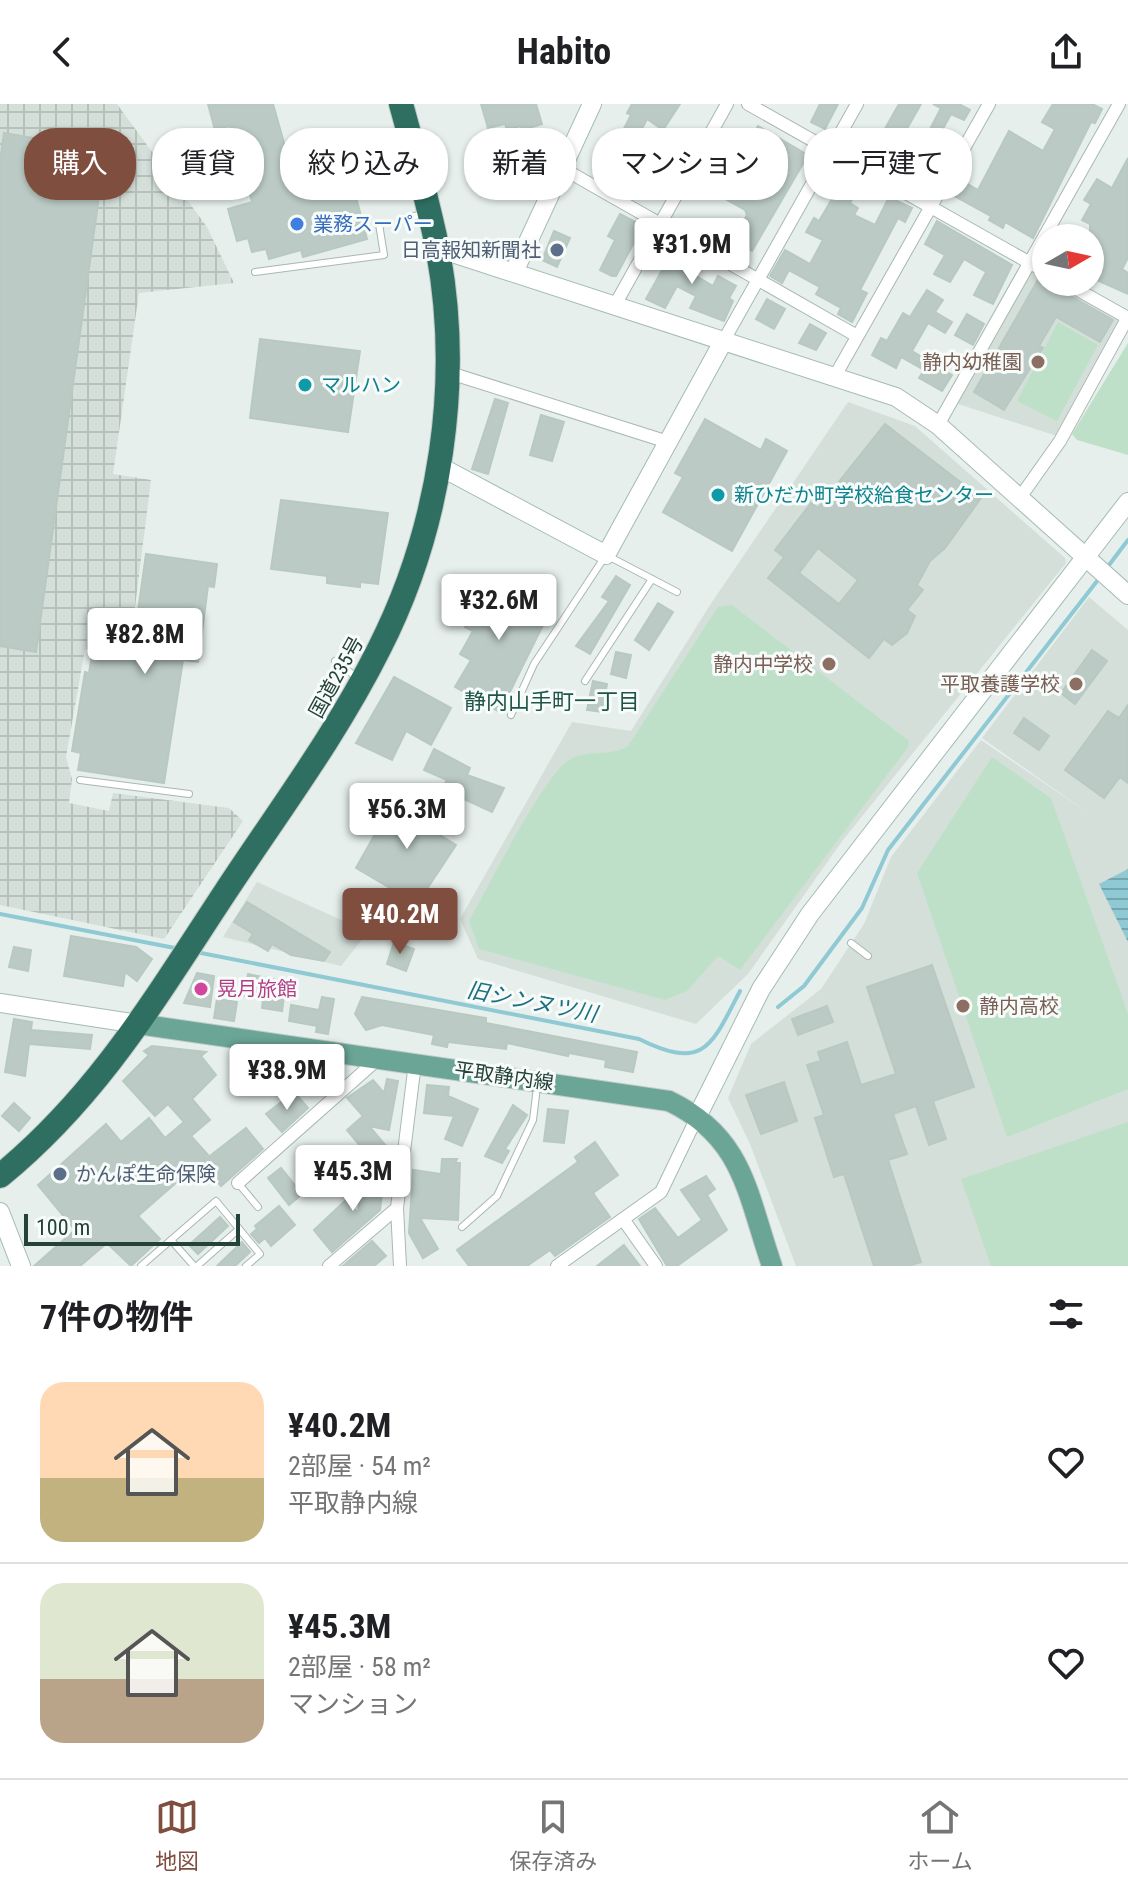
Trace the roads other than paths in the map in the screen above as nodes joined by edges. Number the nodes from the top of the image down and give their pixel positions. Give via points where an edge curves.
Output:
1 (401, 104) edge
2 (592, 104) edge
3 (727, 104) edge
4 (748, 104) edge
5 (857, 104) edge
6 (989, 104) edge
7 (1119, 104) edge
8 (1128, 109) edge
9 (843, 128) edge
10 (804, 136) edge
11 (576, 138) edge
12 (576, 176) edge
13 (804, 198) edge
14 (547, 200) edge
15 (919, 200) edge
16 (930, 206) junction
17 (661, 222) junction
18 (379, 224) dead end
19 (437, 248) junction
20 (1029, 263) junction
21 (1032, 265) edge
22 (255, 272) dead end
23 (514, 272) junction
24 (759, 278) junction
25 (1089, 296) edge
26 (615, 305) junction
27 (1128, 318) edge
28 (857, 336) junction
29 (724, 340) junction
30 (447, 372) junction
31 (835, 376) junction
32 (938, 425) junction
33 (668, 442) junction
34 (439, 466) junction
35 (1019, 499) junction
36 (1128, 502) edge
37 (606, 555) junction
38 (1096, 567) junction
39 (652, 579) junction
40 (677, 592) dead end
41 (1128, 595) edge
42 (335, 661) dead end
43 (362, 681) junction
44 (585, 681) dead end
45 (511, 715) dead end
46 (80, 780) dead end
47 (189, 794) dead end
48 (851, 943) dead end
49 (868, 956) dead end
50 (0, 1003) edge
51 (138, 1024) junction
52 (379, 1058) junction
53 (415, 1063) junction
54 (537, 1082) junction
55 (698, 1115) junction
56 (0, 1176) edge
57 (238, 1183) joint
58 (258, 1207) dead end
59 (397, 1208) junction
60 (0, 1212) edge
61 (623, 1219) junction
62 (462, 1227) dead end
63 (239, 1229) junction
64 (171, 1240) junction
65 (21, 1266) edge
66 (141, 1266) edge
67 (196, 1266) edge
68 (246, 1266) edge
69 (329, 1266) edge
70 (400, 1266) edge
71 (557, 1266) edge
72 (656, 1266) edge
73 (772, 1266) edge

1 - 19 highway, 国道235号 via 398,135 418,215
2 - 11 street
3 - 17 street
4 - 10 street
5 - 9 street
6 - 16 street
7 - 8 street
7 - 20 street
12 - 17 street
13 - 24 street
14 - 23 street
15 - 16 street
16 - 20 street
16 - 28 street
17 - 24 street
17 - 26 street
18 - 22 lane via 384,255
19 - 23 street
19 - 30 highway, 国道235号
20 - 21 street
20 - 32 street
23 - 26 street
24 - 28 street
24 - 29 street
25 - 27 street
26 - 29 street
27 - 35 street via 1060,441
28 - 31 street
29 - 31 street
29 - 33 street
30 - 33 street
30 - 34 highway, 国道235号
31 - 32 street via 896,397
32 - 35 street
33 - 37 street
34 - 37 street
34 - 43 highway, 国道235号 via 408,580
35 - 38 street
36 - 38 street
37 - 39 lane
37 - 45 lane via 534,664
38 - 41 street
38 - 55 street via 793,939 761,989
39 - 40 lane
39 - 44 lane
42 - 43 lane
43 - 51 highway, 国道235号
46 - 47 lane
48 - 49 lane
50 - 51 street
51 - 52 main road, 平取静内線
51 - 56 highway, 国道235号 via 58,1127
52 - 53 main road, 平取静内線
52 - 57 street
53 - 54 main road, 平取静内線
53 - 59 street
54 - 55 main road, 平取静内線 via 669,1101
54 - 62 lane via 533,1120 497,1196
55 - 61 street via 661,1192
55 - 73 main road, 平取静内線 via 723,1138 736,1162
57 - 58 lane
59 - 69 street
59 - 70 street
60 - 65 street
61 - 71 street
61 - 72 street
63 - 64 lane via 216,1201
63 - 67 lane
63 - 68 lane via 260,1254
64 - 66 lane
64 - 67 lane

